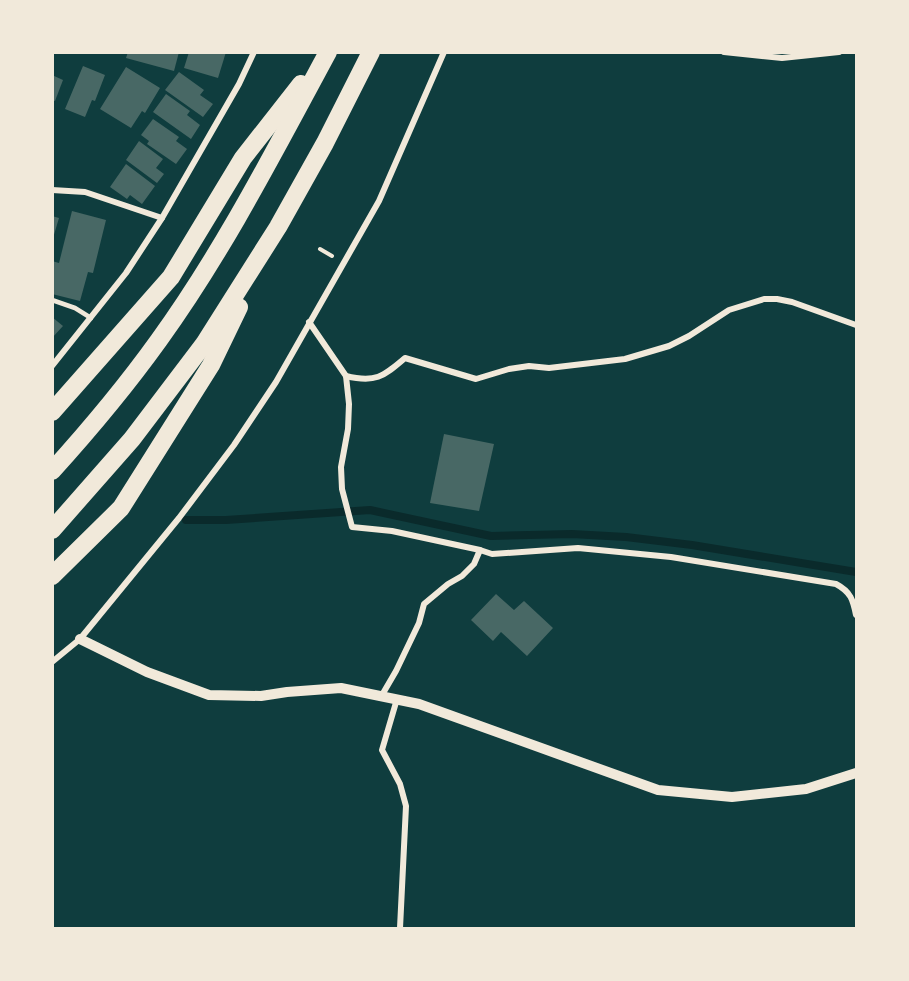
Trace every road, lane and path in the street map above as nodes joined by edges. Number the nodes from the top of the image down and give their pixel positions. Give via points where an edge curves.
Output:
1 (254, 52) edge
2 (327, 52) edge
3 (371, 52) edge
4 (444, 52) edge
5 (724, 52) edge
6 (839, 52) edge
7 (816, 54) edge
8 (52, 190) edge
9 (162, 218) junction
10 (278, 227) junction
11 (52, 300) edge
12 (91, 318) junction
13 (309, 322) junction
14 (856, 325) edge
15 (52, 366) edge
16 (346, 376) junction
17 (52, 412) edge
18 (52, 471) edge
19 (52, 530) edge
20 (480, 550) junction
21 (52, 576) edge
22 (856, 615) edge
23 (80, 639) junction
24 (52, 662) edge
25 (382, 695) junction
26 (397, 699) junction
27 (856, 773) edge
28 (400, 928) edge

1 - 9 street
2 - 17 highway via 243,158 171,277
2 - 18 highway via 219,249 159,340
3 - 10 highway
4 - 13 street via 379,201
5 - 7 street via 782,58
6 - 7 street
8 - 9 street via 85,192
9 - 12 street
10 - 19 highway via 204,344 132,439
10 - 21 highway via 211,365 121,507
11 - 12 lane
12 - 15 street
13 - 16 street
13 - 23 street via 234,446
14 - 16 street via 792,303 764,299 729,310 669,346 625,359 549,368 529,366 476,379 405,358 382,376 369,380
16 - 20 street via 348,429 341,467 342,489 352,526
20 - 22 street via 492,554 578,548 671,556 836,584 852,597
20 - 25 street via 474,564 462,576 424,604 419,623
23 - 24 street
23 - 25 street via 147,672 209,694 261,696 341,688
25 - 26 street
26 - 27 street via 658,790 732,797 806,789
26 - 28 street via 382,750 404,793 406,806

